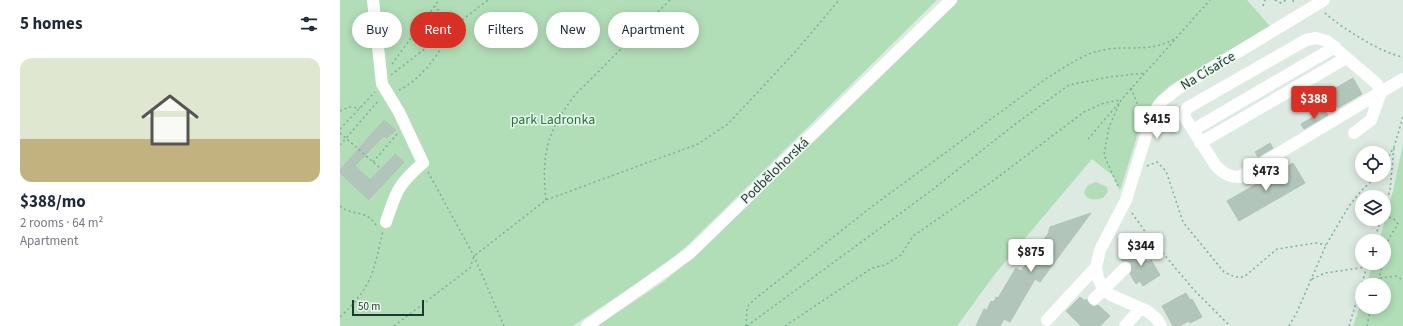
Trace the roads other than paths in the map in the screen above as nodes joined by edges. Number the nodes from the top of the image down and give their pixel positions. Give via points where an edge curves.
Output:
1 (374, 0) edge
2 (951, 0) edge
3 (1321, 2) edge
4 (1335, 47) junction
5 (1346, 58) junction
6 (1403, 79) edge
7 (1381, 92) junction
8 (1193, 130) junction
9 (1354, 133) dead end
10 (1200, 143) junction
11 (386, 222) road end
12 (1096, 267) junction
13 (1124, 268) dead end
14 (1103, 289) junction
15 (1094, 299) dead end
16 (1140, 309) junction
17 (1047, 320) dead end
18 (587, 326) edge
19 (1125, 326) edge
20 (1161, 326) edge

1 - 11 street via 385,89 423,163 402,182
2 - 18 street, Podbělohorská via 690,253
3 - 12 street, Na Císařce via 1178,88 1162,101 1153,113 1126,200 1100,250
4 - 5 street
4 - 8 street
4 - 8 street via 1316,38 1306,40 1187,108 1184,116
5 - 7 street via 1377,84
5 - 10 street
6 - 7 street
7 - 9 street via 1371,120
7 - 10 street via 1239,177 1222,172
8 - 10 street
12 - 14 street
12 - 17 street
13 - 14 street
14 - 15 street
14 - 16 street
16 - 19 street
16 - 20 street via 1156,318

